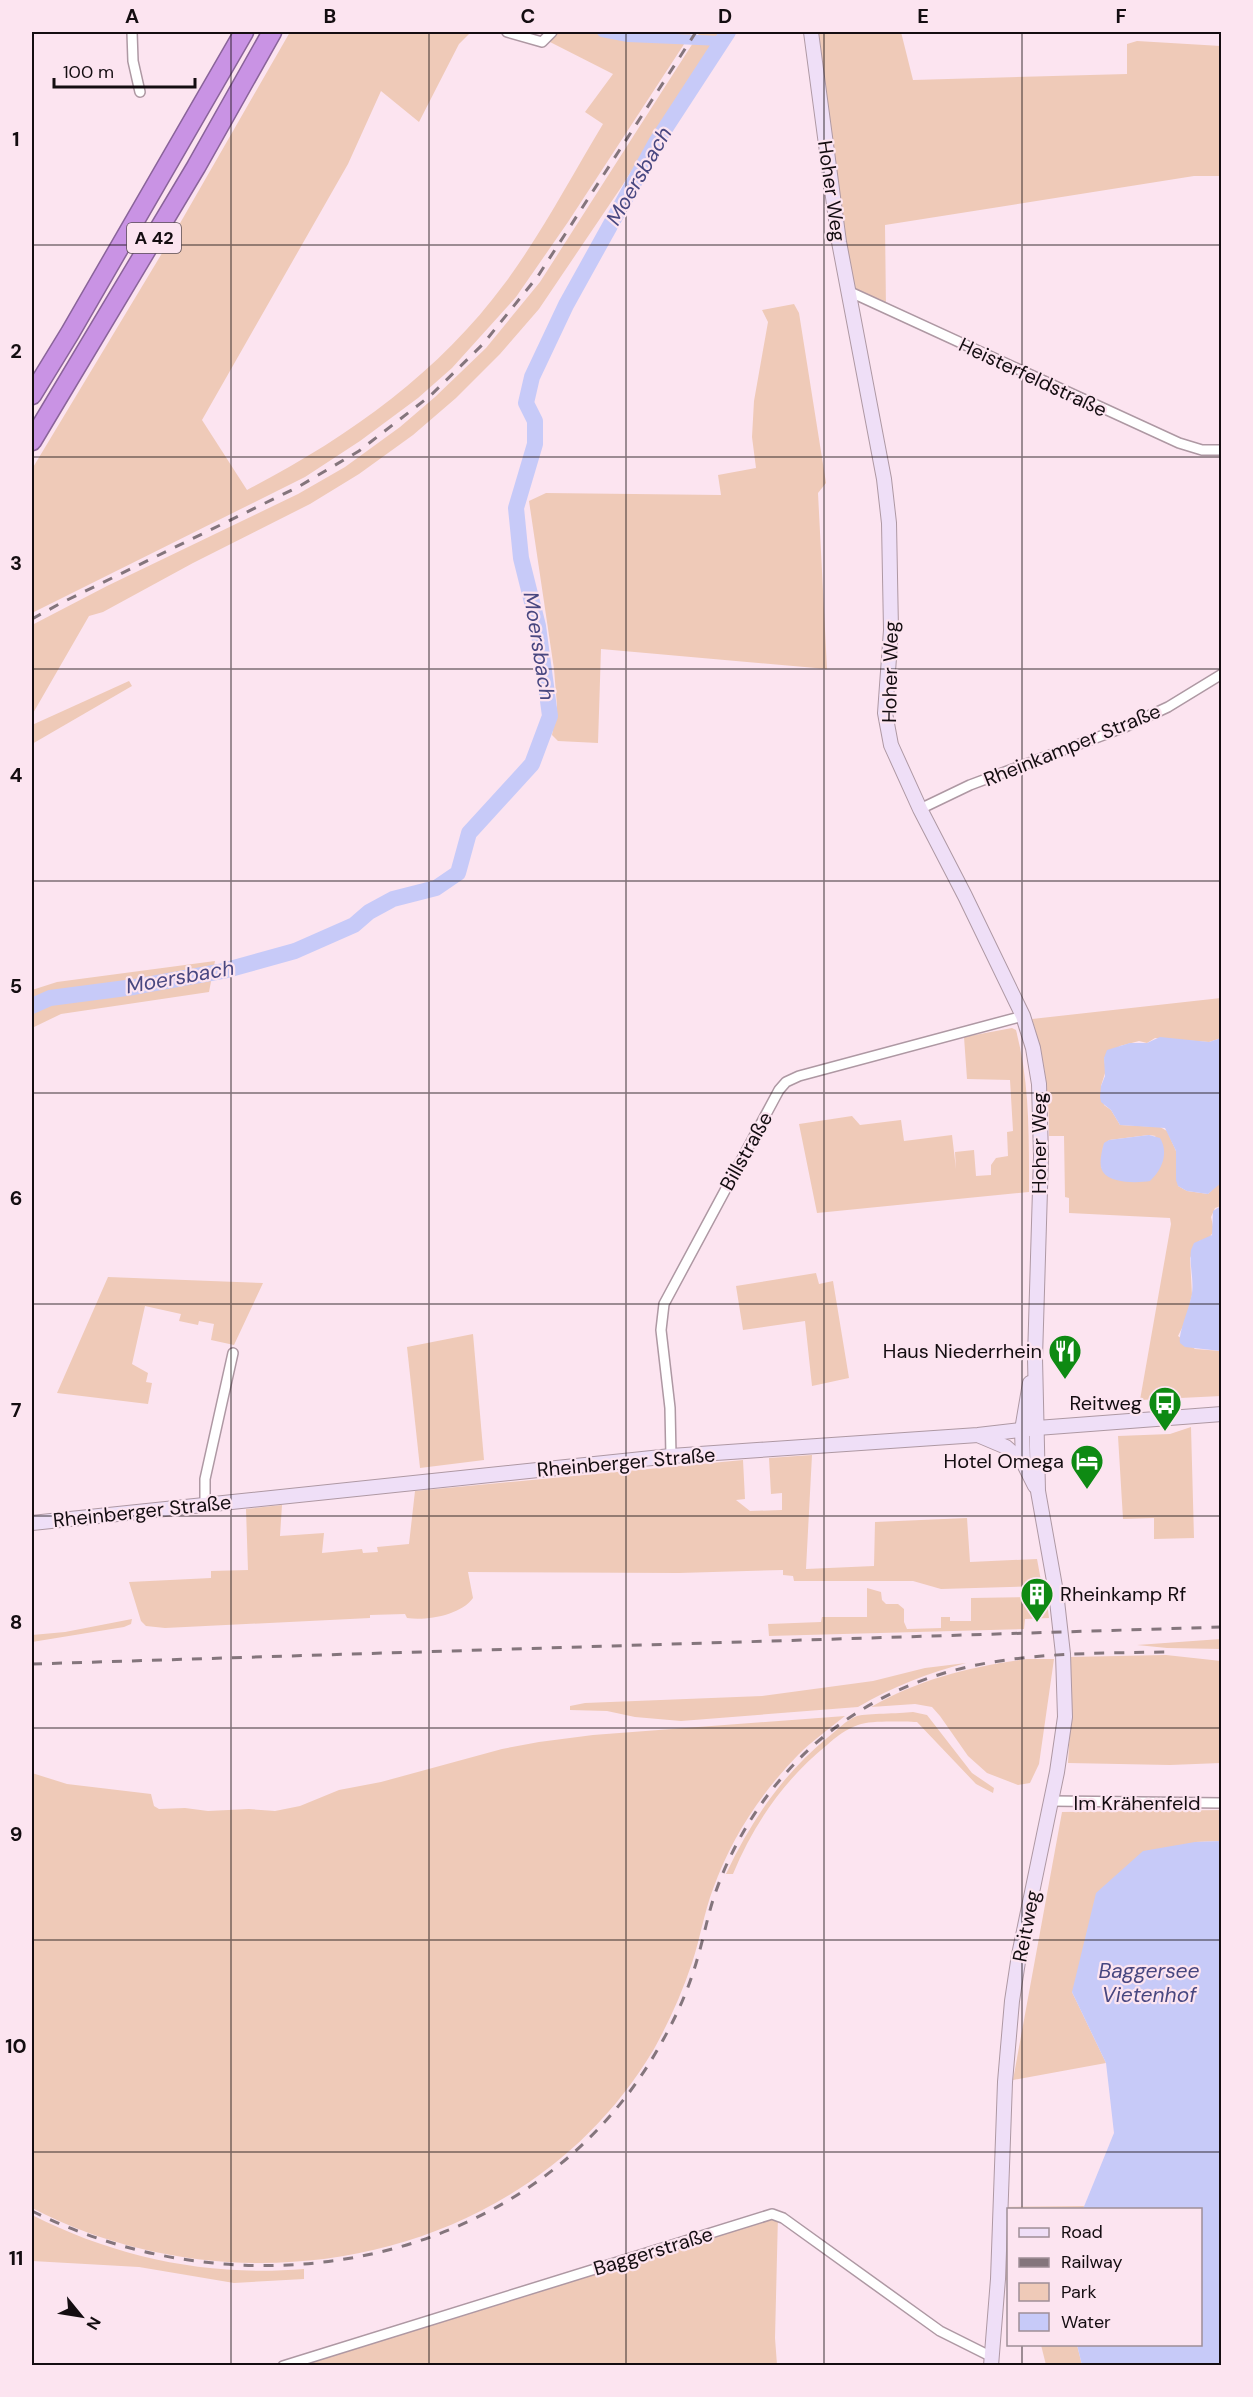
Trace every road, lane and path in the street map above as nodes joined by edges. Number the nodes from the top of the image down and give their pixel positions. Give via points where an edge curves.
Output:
1 (132, 32) edge
2 (244, 32) edge
3 (272, 32) edge
4 (507, 32) edge
5 (552, 32) edge
6 (811, 32) edge
7 (140, 92) dead end
8 (848, 291) junction
9 (32, 395) edge
10 (32, 441) edge
11 (1221, 450) edge
12 (1221, 674) edge
13 (920, 809) junction
14 (1023, 1016) junction
15 (233, 1353) dead end
16 (1035, 1358) junction
17 (1221, 1414) edge
18 (1037, 1428) junction
19 (1022, 1430) junction
20 (978, 1435) junction
21 (671, 1456) junction
22 (1023, 1462) junction
23 (1038, 1491) junction
24 (205, 1504) junction
25 (32, 1522) edge
26 (1052, 1802) junction
27 (1221, 1803) edge
28 (991, 2361) edge
29 (283, 2366) edge

1 - 7 street
2 - 9 highway, A 42
3 - 10 highway, A 42
4 - 5 street via 542,42
6 - 8 main road, Hoher Weg
8 - 11 street, Heisterfeldstraße via 1179,443 1202,450
8 - 13 main road, Hoher Weg via 889,523 891,630 885,713 891,746
12 - 13 street, Rheinkamper Straße via 1168,707 1125,727 970,785
13 - 14 main road, Hoher Weg
14 - 16 main road, Hoher Weg via 1041,1103
14 - 21 street, Billstraße via 799,1076 779,1090 664,1304 662,1330
15 - 24 street via 205,1479
16 - 18 main road, Hoher Weg
16 - 19 main road, Hoher Weg
17 - 18 main road, Rheinberger Straße
18 - 19 main road, Rheinberger Straße
18 - 23 main road, Reitweg
19 - 20 main road, Rheinberger Straße
19 - 22 main road, Reitweg
20 - 21 main road, Rheinberger Straße
20 - 22 main road via 1006,1447
21 - 24 main road, Rheinberger Straße
22 - 23 main road, Reitweg
23 - 26 main road, Reitweg via 1056,1592 1065,1684 1062,1745
24 - 25 main road, Rheinberger Straße
26 - 27 street, Im Krähenfeld
26 - 28 main road, Reitweg via 1019,1955 1007,2043
28 - 29 street, Baggerstraße via 940,2331 783,2218 772,2214

